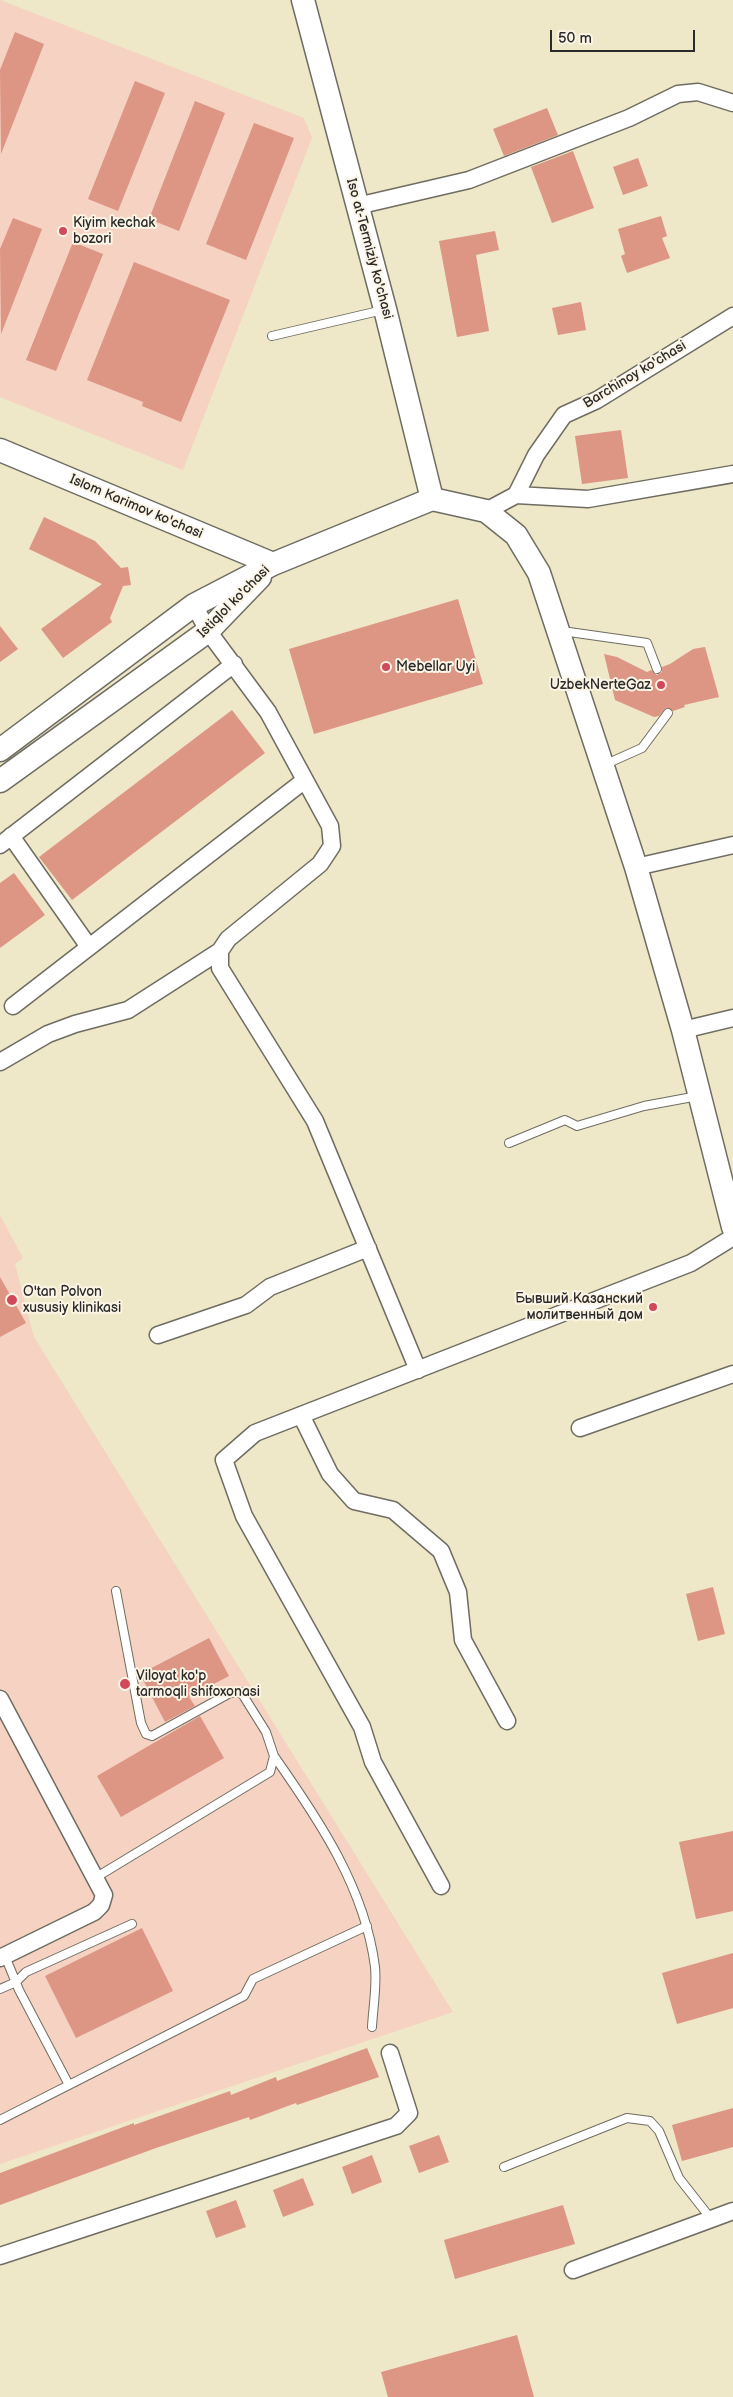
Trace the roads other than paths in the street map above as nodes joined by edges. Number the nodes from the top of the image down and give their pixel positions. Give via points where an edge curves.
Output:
1 (301, 1) edge
2 (733, 103) edge
3 (357, 206) junction
4 (385, 309) junction
5 (733, 316) edge
6 (272, 336) dead end
7 (0, 450) edge
8 (733, 474) edge
9 (516, 495) junction
10 (432, 498) junction
11 (486, 511) junction
12 (273, 564) junction
13 (194, 605) junction
14 (558, 630) junction
15 (208, 631) junction
16 (234, 664) junction
17 (657, 668) dead end
18 (668, 713) dead end
19 (0, 750) edge
20 (602, 766) junction
21 (304, 780) junction
22 (0, 781) edge
23 (6, 841) edge
24 (733, 845) edge
25 (636, 868) junction
26 (89, 947) junction
27 (220, 951) junction
28 (13, 1006) dead end
29 (733, 1018) edge
30 (683, 1030) junction
31 (0, 1062) edge
32 (700, 1096) junction
33 (510, 1143) dead end
34 (733, 1227) edge
35 (733, 1237) edge
36 (368, 1248) junction
37 (158, 1335) dead end
38 (418, 1370) junction
39 (733, 1374) edge
40 (301, 1415) junction
41 (580, 1428) dead end
42 (116, 1592) dead end
43 (0, 1699) edge
44 (507, 1721) dead end
45 (274, 1756) junction
46 (95, 1878) junction
47 (441, 1886) dead end
48 (132, 1924) dead end
49 (366, 1926) junction
50 (3, 1957) edge
51 (16, 1982) junction
52 (0, 1989) edge
53 (372, 2028) dead end
54 (390, 2053) dead end
55 (69, 2085) junction
56 (0, 2120) edge
57 (504, 2167) dead end
58 (733, 2211) edge
59 (712, 2220) junction
60 (0, 2256) edge
61 (573, 2270) dead end

1 - 3 main road, Iso at-Termiziy ko'chasi
2 - 3 street via 698,92 678,94 629,118 469,180
3 - 4 main road, Iso at-Termiziy ko'chasi
4 - 6 lane
4 - 10 main road, Iso at-Termiziy ko'chasi
5 - 9 street, Barchinoy ko'chasi via 597,400 564,416 536,455
7 - 12 main road, Islom Karimov ko'chasi
8 - 9 street via 588,499
9 - 11 street
10 - 11 main road
10 - 12 main road
11 - 14 main road via 516,535 540,573
12 - 13 main road, Istiqlol ko'chasi
12 - 15 main road, Istiqlol ko'chasi
13 - 15 street
13 - 19 main road, Istiqlol ko'chasi
14 - 17 lane via 647,643
14 - 20 main road
15 - 16 street
15 - 22 main road, Istiqlol ko'chasi
16 - 21 street via 268,712
16 - 23 street
18 - 20 lane via 642,748
20 - 25 main road
21 - 26 street
21 - 27 street via 330,826 332,846 320,864 228,939
23 - 26 street
24 - 25 street
25 - 30 main road
26 - 28 street
27 - 31 street via 128,1010 48,1034
27 - 36 street via 220,968 315,1121
29 - 30 street
30 - 32 main road
32 - 33 lane via 644,1106 577,1126 565,1120
32 - 34 main road
35 - 38 street via 691,1263
36 - 37 street via 270,1287 246,1304
36 - 38 street
38 - 40 street
39 - 41 street
40 - 44 street via 330,1474 354,1501 393,1510 441,1551 458,1592 463,1640
40 - 47 street via 255,1433 224,1460 244,1516 362,1727 374,1762
42 - 45 lane via 141,1723 146,1734 152,1736 230,1693 241,1692 266,1732
43 - 46 street
45 - 46 lane via 270,1772
45 - 49 lane via 346,1870
46 - 50 street via 104,1895 94,1912
48 - 51 lane via 26,1972
49 - 53 lane via 375,1968
49 - 55 lane via 253,1979 244,1996
50 - 51 lane
51 - 52 lane
51 - 55 lane
54 - 60 street via 409,2114 396,2126
55 - 56 lane
57 - 59 lane via 627,2118 650,2121 659,2131 679,2178
58 - 59 street
59 - 61 street

